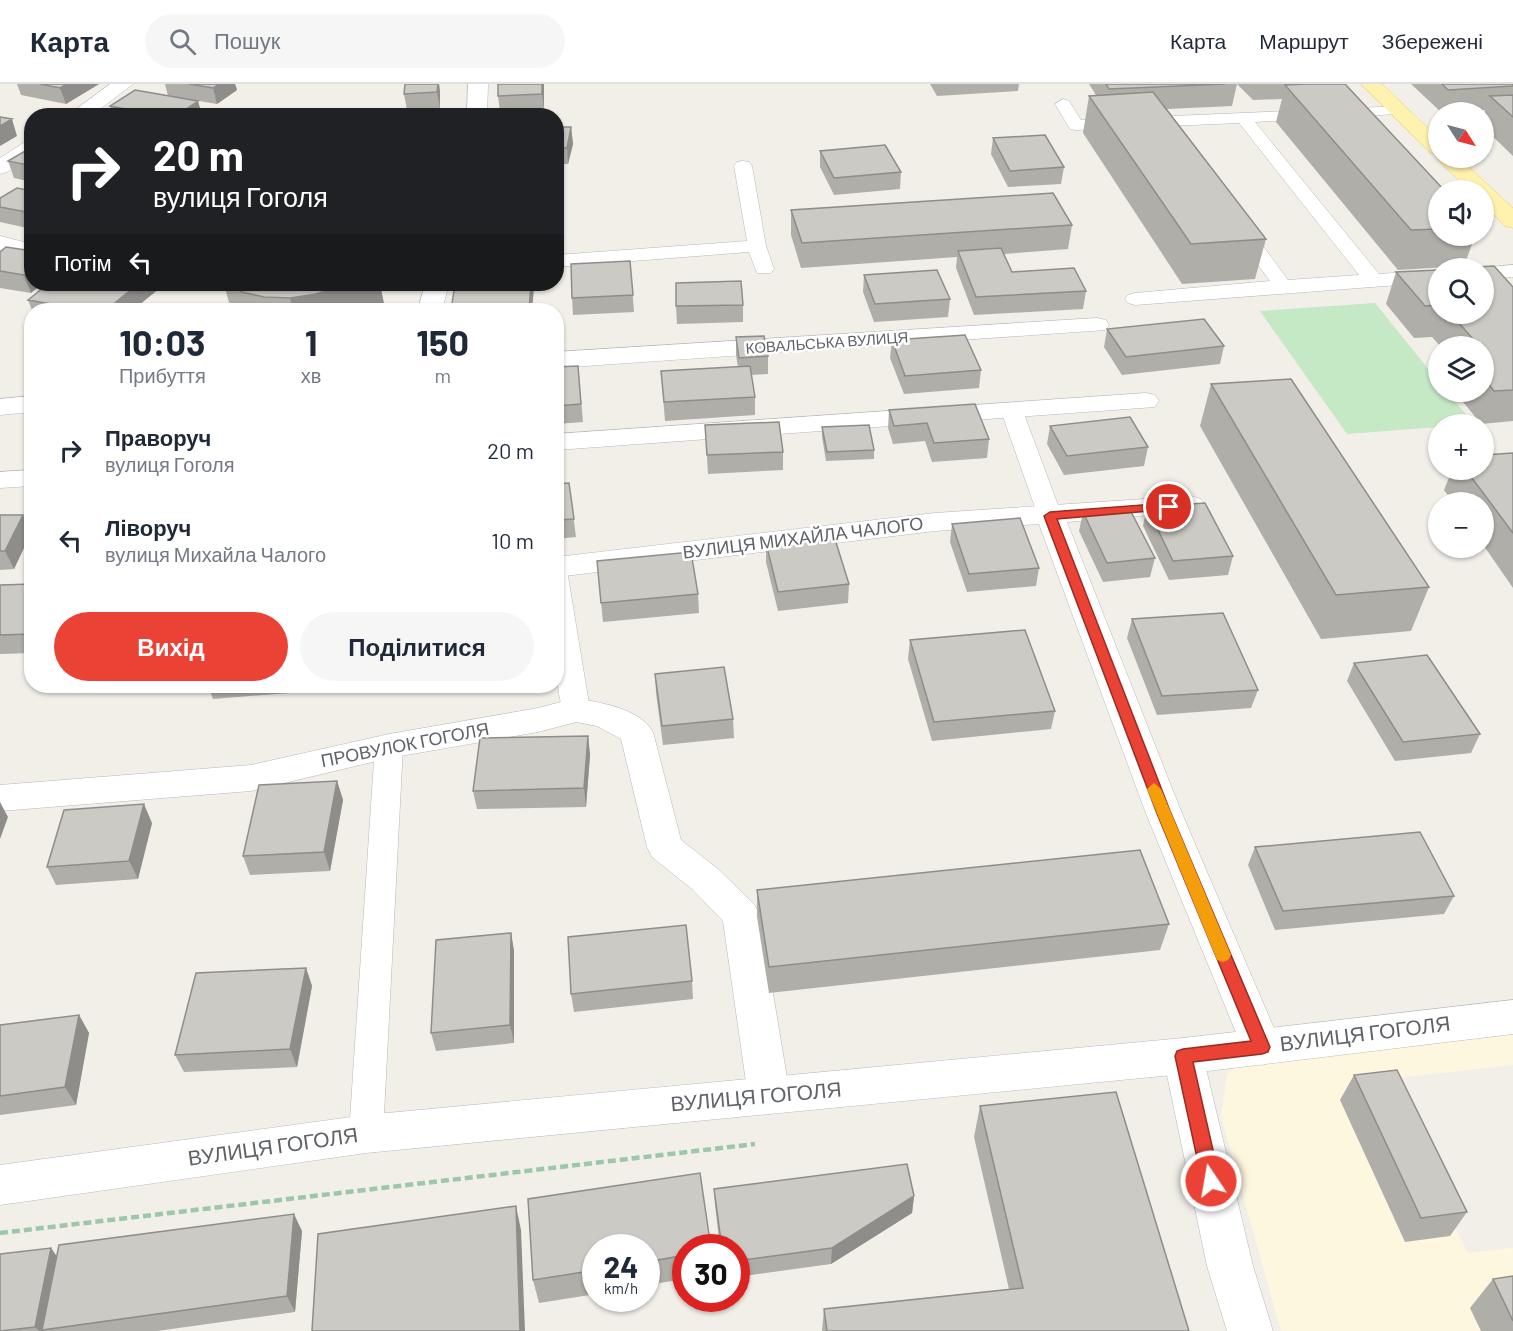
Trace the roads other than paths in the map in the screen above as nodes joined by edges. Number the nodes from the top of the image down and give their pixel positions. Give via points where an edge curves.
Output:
1 (123, 84) edge
2 (478, 84) edge
3 (1371, 84) edge
4 (1063, 104) dead end
5 (88, 108) edge
6 (477, 108) edge
7 (1397, 109) junction
8 (1243, 118) junction
9 (1161, 123) junction
10 (1428, 139) edge
11 (1176, 142) edge
12 (24, 152) edge
13 (743, 166) dead end
14 (0, 168) edge
15 (1458, 168) edge
16 (1470, 180) edge
17 (1494, 203) edge
18 (1226, 209) edge
19 (1513, 221) edge
20 (0, 243) edge
21 (757, 246) junction
22 (24, 249) edge
23 (564, 260) edge
24 (764, 268) dead end
25 (1513, 271) edge
26 (1494, 272) edge
27 (1428, 277) edge
28 (1374, 281) junction
29 (1283, 286) junction
30 (1136, 299) dead end
31 (1097, 325) dead end
32 (564, 359) edge
33 (1146, 401) dead end
34 (24, 405) edge
35 (0, 407) edge
36 (1012, 411) junction
37 (564, 441) edge
38 (24, 478) edge
39 (0, 480) edge
40 (1193, 505) edge
41 (1050, 516) junction
42 (564, 566) edge
43 (564, 630) edge
44 (576, 710) junction
45 (390, 746) junction
46 (0, 798) edge
47 (1513, 1017) edge
48 (1262, 1047) junction
49 (1183, 1056) junction
50 (769, 1096) junction
51 (366, 1134) junction
52 (0, 1185) edge
53 (1250, 1331) edge

1 - 5 street
2 - 6 street
3 - 7 main road
4 - 9 lane via 1076,125
7 - 8 lane
7 - 10 main road
8 - 9 lane
8 - 28 lane
9 - 11 lane
12 - 14 street
13 - 21 lane
15 - 16 main road
17 - 19 main road
18 - 29 lane
20 - 22 street
21 - 23 lane
21 - 24 lane
25 - 26 lane
27 - 28 lane
28 - 29 lane
29 - 30 lane
31 - 32 street, КОВАЛЬСЬКА ВУЛИЦЯ
33 - 36 street
34 - 35 street
36 - 37 street
36 - 41 lane
38 - 39 street
40 - 41 street, ВУЛИЦЯ МИХАЙЛА ЧАЛОГО
41 - 42 street, ВУЛИЦЯ МИХАЙЛА ЧАЛОГО via 935,522
41 - 48 street via 1163,811
43 - 44 lane
44 - 45 street, ПРОВУЛОК ГОГОЛЯ
44 - 50 street, ПРОВУЛОК ГОГОЛЯ via 606,716 636,732 665,847 741,915
45 - 46 street, ПРОВУЛОК ГОГОЛЯ via 251,778
45 - 51 lane
47 - 48 street, ВУЛИЦЯ ГОГОЛЯ
48 - 49 street, ВУЛИЦЯ ГОГОЛЯ
49 - 50 street, ВУЛИЦЯ ГОГОЛЯ
49 - 53 street via 1230,1266
50 - 51 street, ВУЛИЦЯ ГОГОЛЯ
51 - 52 street, ВУЛИЦЯ ГОГОЛЯ

